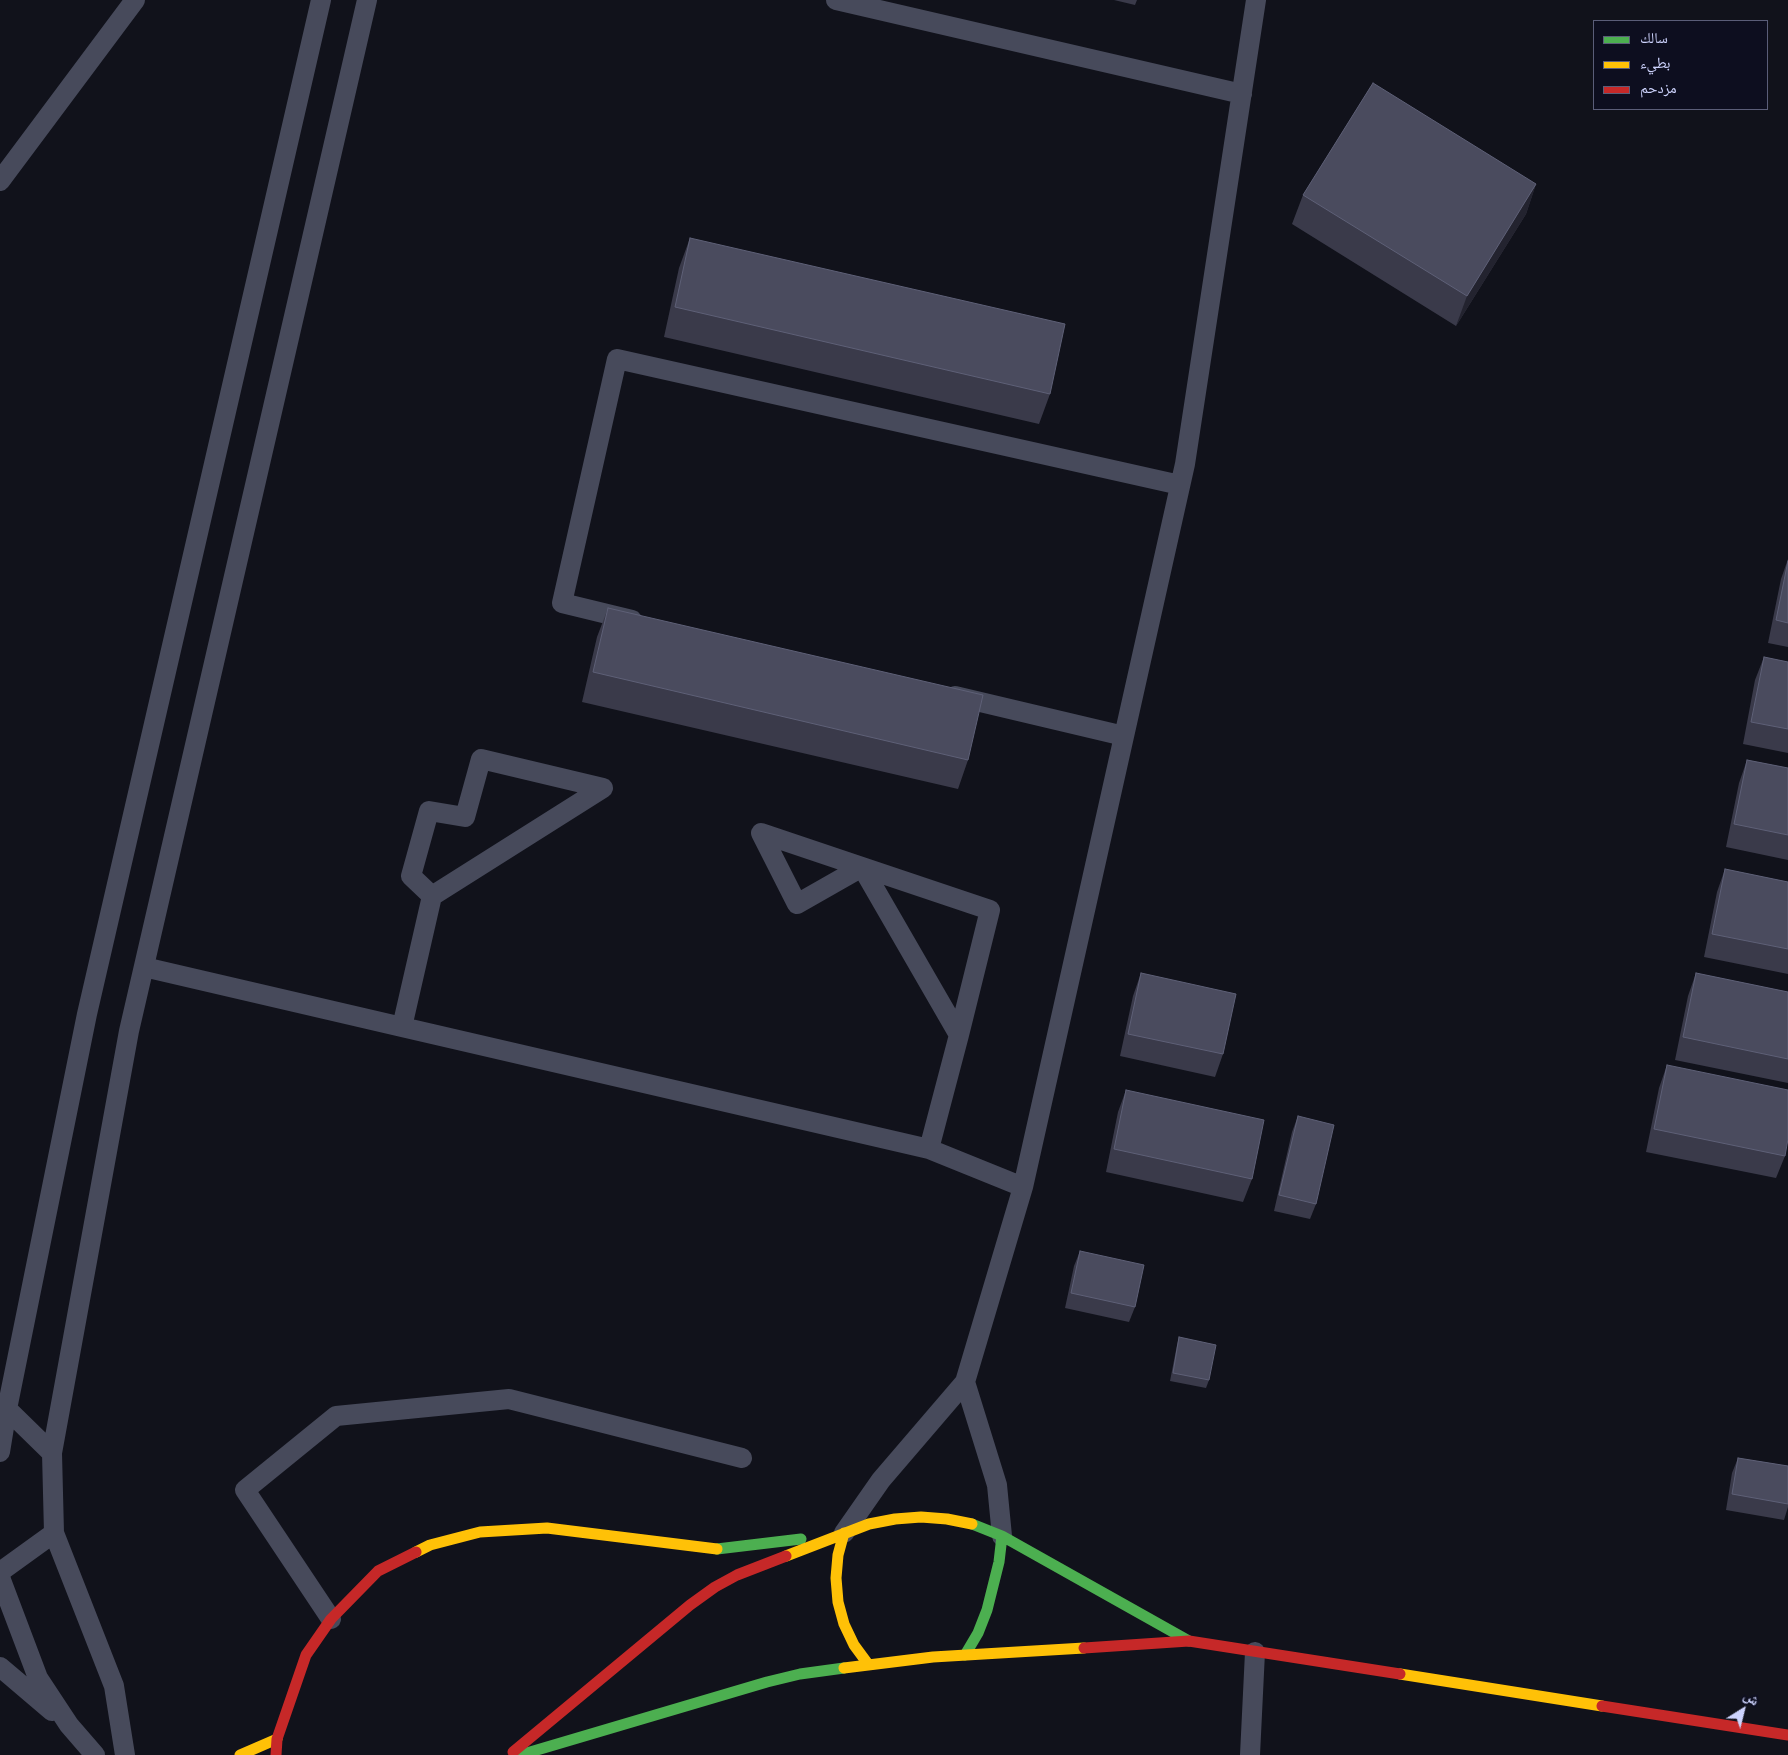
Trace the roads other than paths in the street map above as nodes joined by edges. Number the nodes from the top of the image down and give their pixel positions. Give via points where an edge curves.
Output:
1 (135, 0) edge
2 (321, 0) edge
3 (366, 0) edge
4 (836, 0) edge
5 (1256, 0) edge
6 (1242, 94) junction
7 (0, 181) edge
8 (1180, 486) junction
9 (649, 624) edge
10 (940, 692) edge
11 (1124, 736) junction
12 (862, 866) junction
13 (432, 896) junction
14 (144, 967) junction
15 (402, 1028) junction
16 (959, 1035) junction
17 (929, 1149) junction
18 (1023, 1187) junction
19 (965, 1382) junction
20 (3, 1408) edge
21 (0, 1452) edge
22 (52, 1453) junction
23 (742, 1458) dead end
24 (844, 1533) junction
25 (54, 1534) junction
26 (1002, 1536) junction
27 (0, 1572) edge
28 (331, 1618) junction
29 (1189, 1641) junction
30 (1255, 1652) junction
31 (965, 1655) junction
32 (868, 1664) junction
33 (0, 1667) edge
34 (68, 1725) junction
35 (1788, 1735) edge
36 (277, 1739) junction
37 (95, 1755) edge
38 (125, 1755) edge
39 (240, 1755) edge
40 (276, 1755) edge
41 (509, 1755) edge
42 (520, 1755) edge
43 (1250, 1755) edge

1 - 7 lane
2 - 20 lane via 89,1004
3 - 14 lane
4 - 6 lane
5 - 6 lane
6 - 8 lane
8 - 9 lane via 617,359 562,603
8 - 11 lane
10 - 11 lane
11 - 18 lane
12 - 12 lane via 779,839 761,833 797,904
12 - 16 lane
12 - 16 lane via 990,910
13 - 13 lane via 412,876 429,811 464,817 481,759 603,788
13 - 15 lane
14 - 15 lane
14 - 22 lane via 127,1041
15 - 17 lane
16 - 17 lane
17 - 18 lane
18 - 19 lane
19 - 24 lane via 881,1480
19 - 26 lane via 997,1485
20 - 21 lane
20 - 22 lane
22 - 25 lane
23 - 28 lane via 509,1399 336,1416 245,1490
24 - 26 main road via 878,1522 921,1517 972,1524
24 - 28 main road via 711,1549 547,1528 480,1532 430,1545 378,1572
24 - 32 main road via 838,1555 838,1602 854,1645
24 - 41 main road via 736,1575 716,1587
25 - 27 lane
25 - 38 lane via 114,1686
26 - 29 main road
26 - 31 main road via 987,1610
27 - 34 lane via 38,1678
28 - 36 main road via 306,1655
29 - 30 main road
29 - 31 main road
30 - 35 main road
30 - 43 lane
31 - 32 main road
32 - 42 main road via 768,1682
33 - 34 lane
34 - 37 lane
36 - 39 main road
36 - 40 main road

